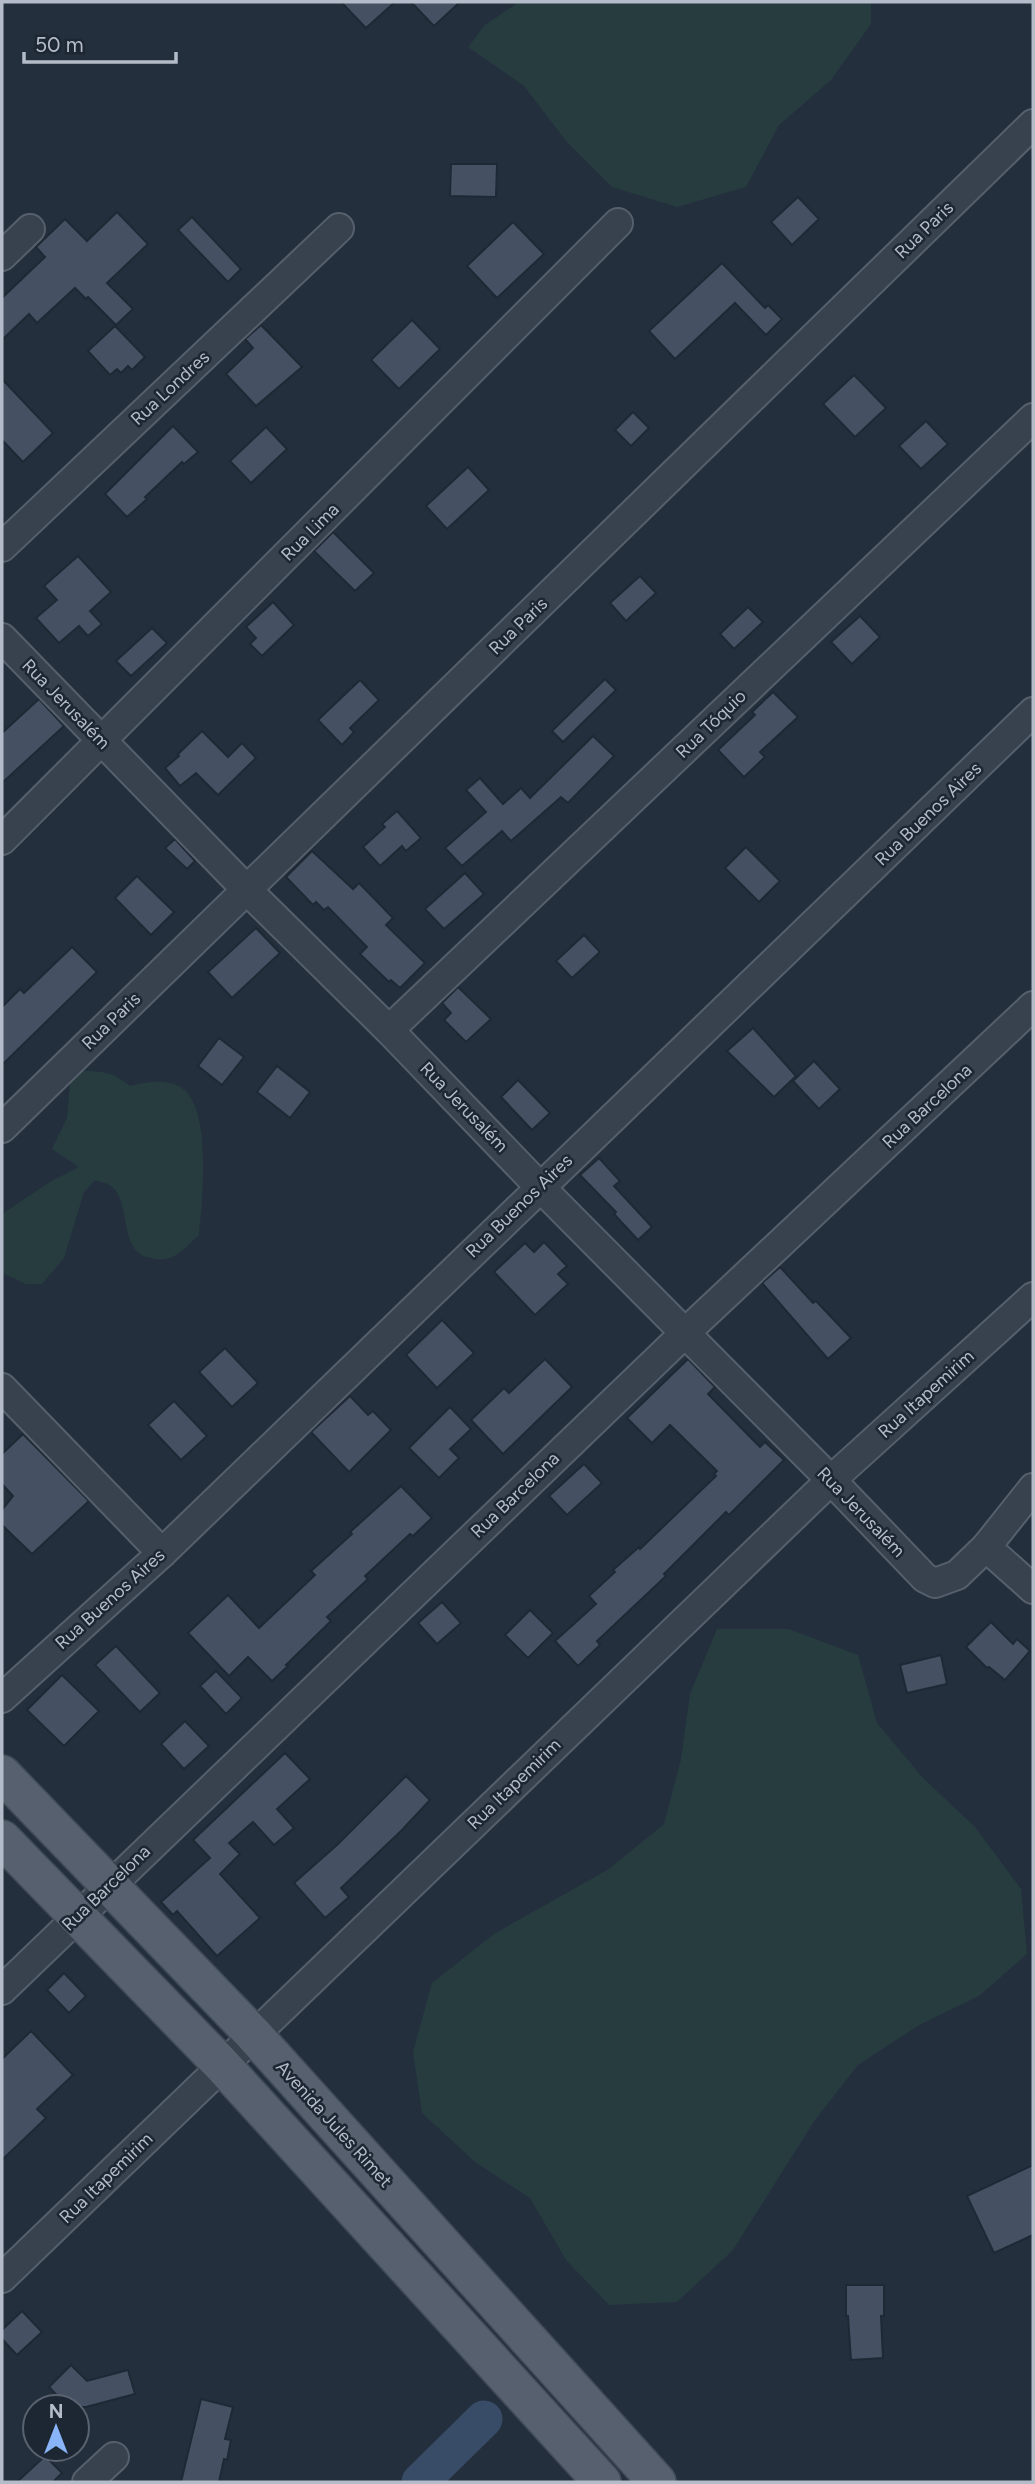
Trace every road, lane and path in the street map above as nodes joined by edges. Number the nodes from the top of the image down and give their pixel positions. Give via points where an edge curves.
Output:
1 (1033, 124) edge
2 (618, 223) dead end
3 (338, 228) dead end
4 (30, 229) dead end
5 (2, 257) edge
6 (1033, 418) edge
7 (2, 547) edge
8 (2, 638) edge
9 (1033, 712) edge
10 (102, 741) junction
11 (2, 840) edge
12 (247, 890) junction
13 (1033, 1006) edge
14 (389, 1030) junction
15 (2, 1128) edge
16 (540, 1186) junction
17 (1033, 1297) edge
18 (685, 1333) junction
19 (7, 1405) edge
20 (831, 1480) junction
21 (1033, 1489) edge
22 (986, 1546) junction
23 (162, 1553) junction
24 (1033, 1589) edge
25 (2, 1698) edge
26 (2, 1774) edge
27 (2, 1839) edge
28 (110, 1884) junction
29 (77, 1917) junction
30 (2, 1990) edge
31 (253, 2035) junction
32 (222, 2065) junction
33 (2, 2278) edge
34 (114, 2457) dead end
35 (87, 2482) edge
36 (602, 2482) edge
37 (657, 2482) edge

1 - 12 street, Rua Paris
2 - 10 street, Rua Lima
3 - 7 street, Rua Londres
4 - 5 street
6 - 14 street, Rua Tóquio
8 - 10 street, Rua Jerusalém
9 - 16 street, Rua Buenos Aires
10 - 11 street, Rua Lima
10 - 12 street, Rua Jerusalém
12 - 14 street, Rua Jerusalém
12 - 15 street, Rua Paris
13 - 18 street, Rua Barcelona
14 - 16 street, Rua Jerusalém
16 - 18 street, Rua Jerusalém
16 - 23 street, Rua Buenos Aires
17 - 20 street, Rua Itapemirim
18 - 20 street, Rua Jerusalém
18 - 28 street, Rua Barcelona
19 - 23 street
20 - 22 street, Rua Jerusalém via 935,1583 957,1575
20 - 31 street, Rua Itapemirim
21 - 22 street
22 - 24 street
23 - 25 street, Rua Buenos Aires
26 - 28 main road, Avenida Jules Rimet
27 - 29 main road
28 - 29 street, Rua Barcelona
28 - 31 main road, Avenida Jules Rimet
29 - 30 street, Rua Barcelona
29 - 32 main road
31 - 32 street, Rua Itapemirim
31 - 37 main road, Avenida Jules Rimet
32 - 33 street, Rua Itapemirim
32 - 36 main road
34 - 35 street

